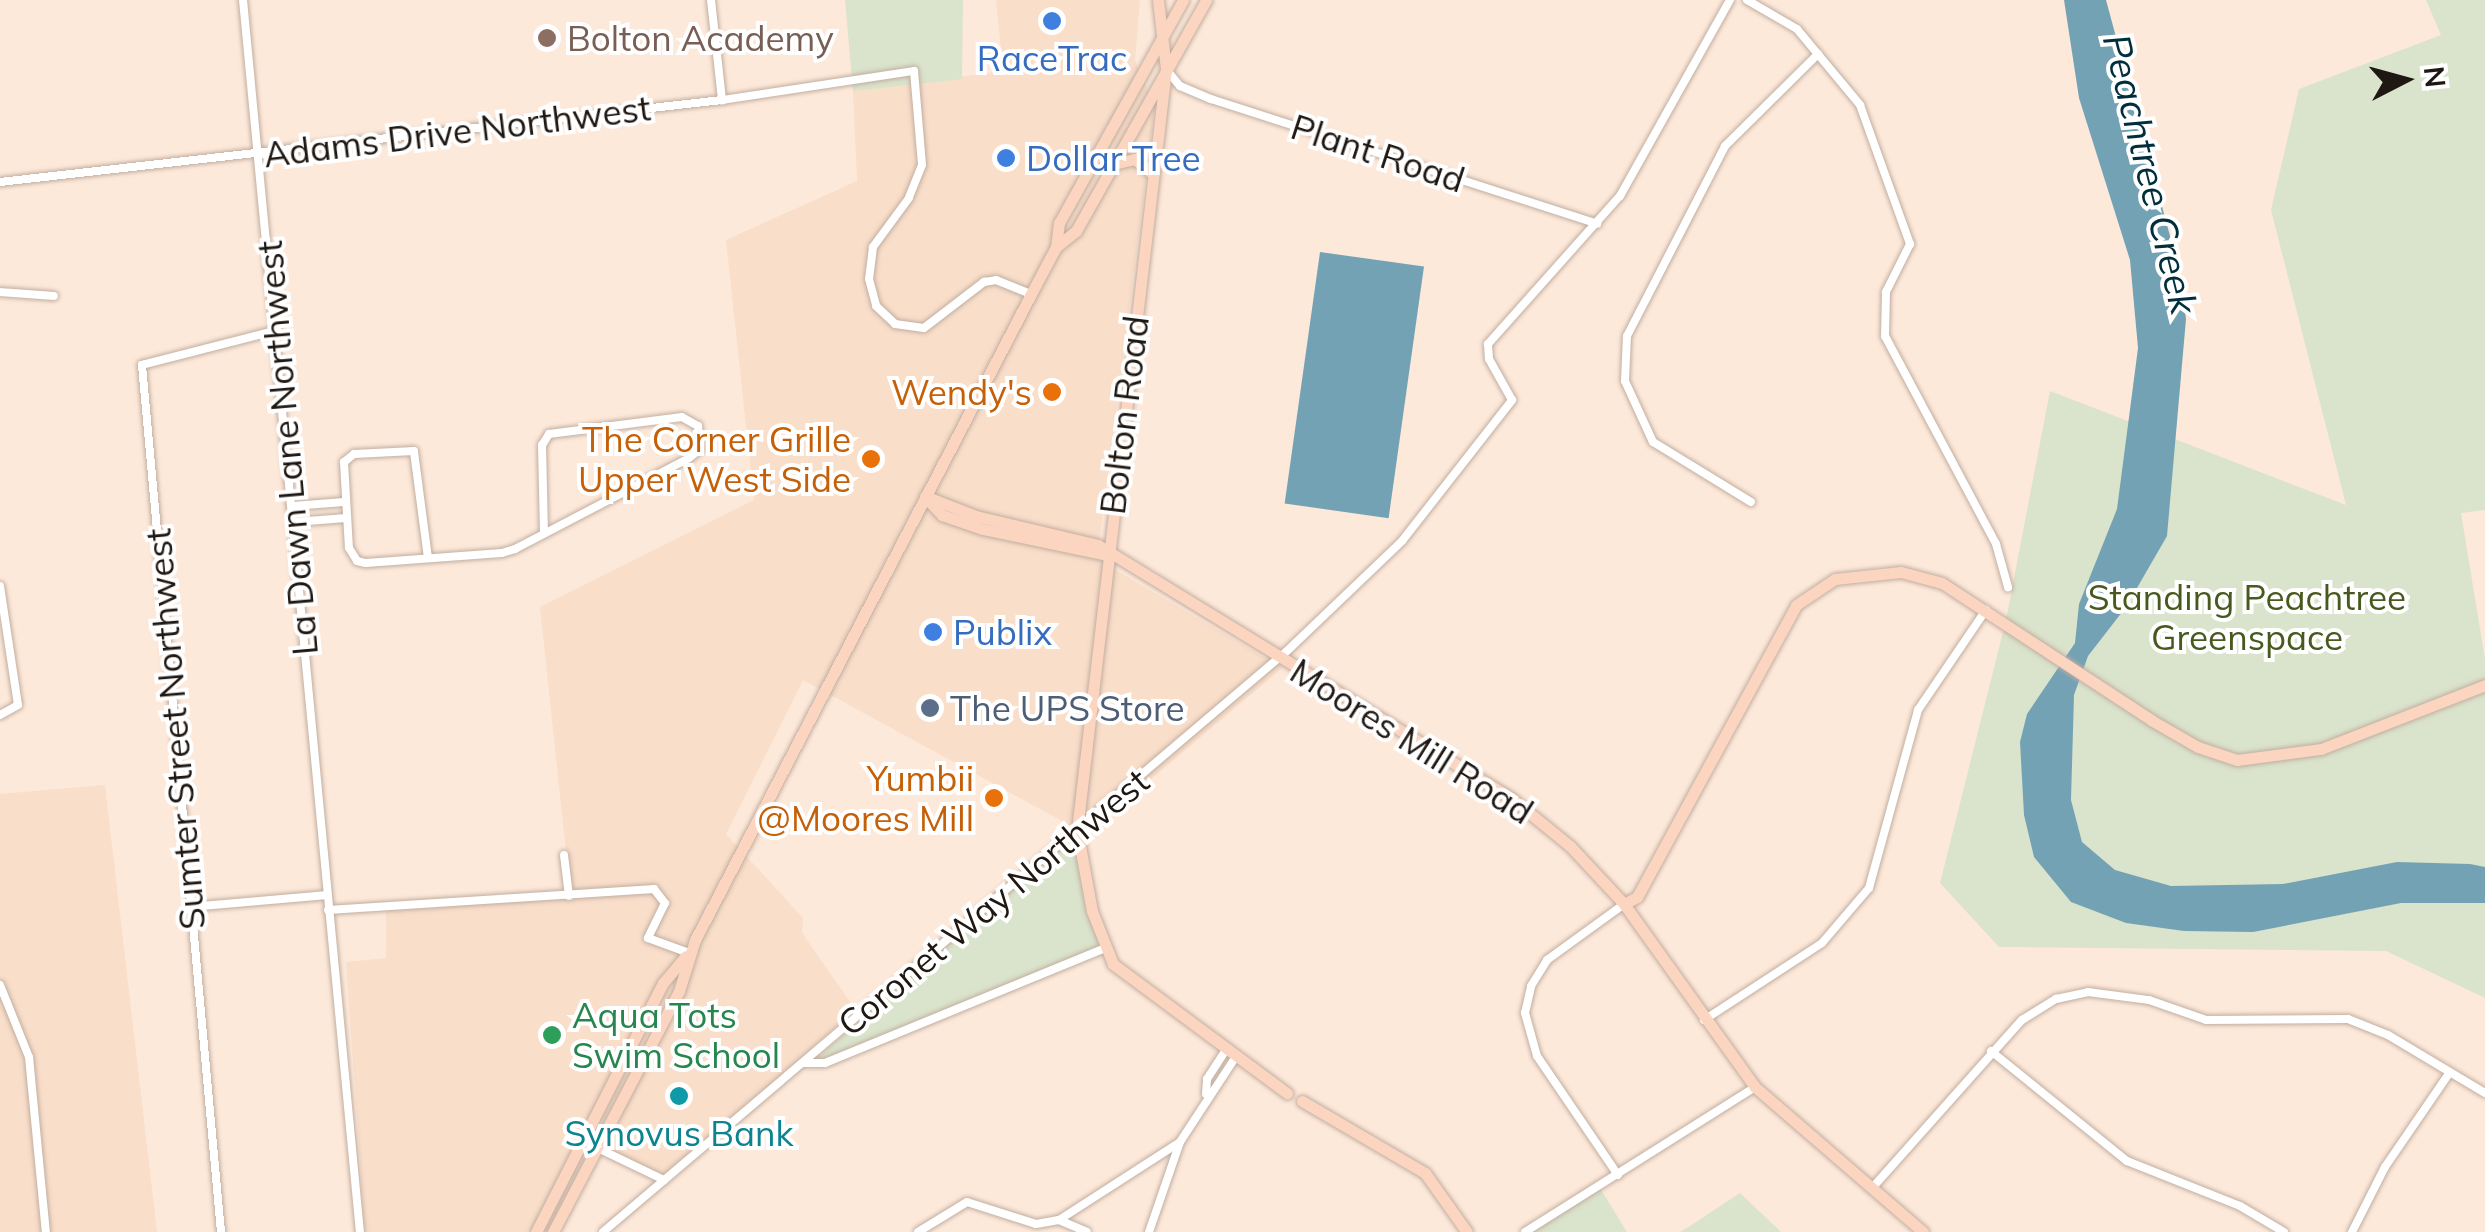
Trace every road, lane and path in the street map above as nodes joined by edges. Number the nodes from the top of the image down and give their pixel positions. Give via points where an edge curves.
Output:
1 (243, 0) edge
2 (711, 0) edge
3 (1158, 0) edge
4 (1183, 0) edge
5 (1206, 0) edge
6 (1730, 0) edge
7 (1747, 0) edge
8 (1161, 38) junction
9 (1818, 54) junction
10 (1166, 69) junction
11 (722, 100) junction
12 (260, 154) junction
13 (1114, 164) junction
14 (1153, 174) junction
15 (0, 182) edge
16 (1598, 224) junction
17 (1056, 247) junction
18 (0, 292) edge
19 (1030, 294) junction
20 (54, 296) dead end
21 (278, 330) junction
22 (925, 496) junction
23 (344, 502) junction
24 (1752, 502) dead end
25 (293, 506) junction
26 (346, 518) junction
27 (294, 522) junction
28 (544, 533) junction
29 (1107, 555) junction
30 (428, 558) junction
31 (0, 586) edge
32 (2008, 587) dead end
33 (1986, 610) junction
34 (1279, 658) junction
35 (11, 659) junction
36 (0, 661) edge
37 (2485, 685) edge
38 (0, 715) edge
39 (1077, 830) junction
40 (564, 855) dead end
41 (327, 896) junction
42 (568, 896) junction
43 (1624, 904) junction
44 (190, 907) junction
45 (328, 910) junction
46 (1105, 948) junction
47 (689, 953) junction
48 (0, 985) edge
49 (1704, 1020) junction
50 (1991, 1051) junction
51 (1230, 1054) junction
52 (802, 1063) junction
53 (2448, 1075) junction
54 (1754, 1086) junction
55 (2485, 1093) edge
56 (1288, 1094) dead end
57 (1302, 1101) dead end
58 (583, 1142) junction
59 (1180, 1142) junction
60 (598, 1148) junction
61 (1618, 1175) junction
62 (664, 1180) junction
63 (1872, 1187) junction
64 (1059, 1220) junction
65 (610, 1230) edge
66 (46, 1232) edge
67 (221, 1232) edge
68 (360, 1232) edge
69 (536, 1232) edge
70 (553, 1232) edge
71 (918, 1232) edge
72 (1087, 1232) edge
73 (1149, 1232) edge
74 (1467, 1232) edge
75 (1525, 1232) edge
76 (1923, 1232) edge
77 (2284, 1232) edge
78 (2352, 1232) edge

1 - 12 street, La Dawn Lane Northwest
2 - 11 street
3 - 8 street, Bolton Road
4 - 8 street
5 - 10 street
6 - 16 street, Coronet Way Northwest
7 - 9 street via 1797,29
8 - 10 street, Bolton Road
8 - 17 street via 1059,222
9 - 24 street via 1725,146 1627,336 1625,382 1653,442
9 - 32 street via 1860,106 1910,244 1886,292 1885,336 1996,544
10 - 13 street
10 - 14 street, Bolton Road
10 - 16 street, Plant Road via 1180,86 1210,99
11 - 12 street, Adams Drive Northwest
11 - 19 street, Adams Drive Northwest via 912,72 922,165 909,198 873,247 876,306 894,324 924,328 984,282
12 - 15 street, Adams Drive Northwest
12 - 21 street, La Dawn Lane Northwest
13 - 14 street via 1135,159
13 - 17 street via 1076,231
14 - 29 street, Bolton Road
16 - 34 street, Coronet Way Northwest via 1488,344 1489,360 1512,400 1488,433 1402,541
17 - 19 street
18 - 20 street
19 - 22 street
21 - 25 street, La Dawn Lane Northwest
21 - 44 street, Sumter Street Northwest via 142,365
22 - 29 street, Moores Mill Road via 1098,545
22 - 47 street
23 - 25 street
23 - 26 street
23 - 30 street via 341,474 354,454 414,452
25 - 27 street, La Dawn Lane Northwest
26 - 27 street
26 - 30 street via 357,561
27 - 41 street, La Dawn Lane Northwest
28 - 28 street via 689,458 699,450 698,426 682,417 549,434 542,445
28 - 30 street via 502,552
29 - 34 street, Moores Mill Road
29 - 39 street, Bolton Road
31 - 35 street
33 - 37 street via 2198,747 2251,760 2320,749
33 - 43 street via 1942,583 1901,572 1835,579 1805,594 1637,897
33 - 49 street via 1918,710 1869,888 1822,943
34 - 39 street, Coronet Way Northwest
34 - 43 street, Moores Mill Road via 1540,820
35 - 36 street
35 - 38 street via 18,705
39 - 46 street, Bolton Road
39 - 52 street, Coronet Way Northwest
40 - 42 street
41 - 44 street
41 - 45 street, La Dawn Lane Northwest
42 - 45 street
42 - 47 street via 660,890 666,903 648,938
43 - 49 street, Moores Mill Road
43 - 61 street via 1547,960 1531,986 1526,1013 1536,1056
44 - 67 street, Sumter Street Northwest
45 - 68 street
46 - 51 street via 1124,976
46 - 52 street via 825,1064
47 - 58 street via 663,983
47 - 60 street via 679,991
48 - 66 street via 29,1057
49 - 54 street, Moores Mill Road
50 - 53 street via 2044,1005 2104,992 2206,1020 2348,1019 2388,1035
50 - 63 street via 1951,1106
50 - 77 street via 2128,1161 2240,1206
51 - 56 street
51 - 59 street
52 - 62 street, Coronet Way Northwest
53 - 55 street
53 - 78 street via 2384,1168
54 - 61 street
54 - 63 street, Moores Mill Road
57 - 74 street via 1425,1173
58 - 60 street
58 - 69 street
59 - 64 street
59 - 73 street
60 - 62 street
60 - 70 street
61 - 75 street
62 - 65 street, Coronet Way Northwest
63 - 76 street, Moores Mill Road
64 - 71 street via 1036,1224 967,1202
64 - 72 street

